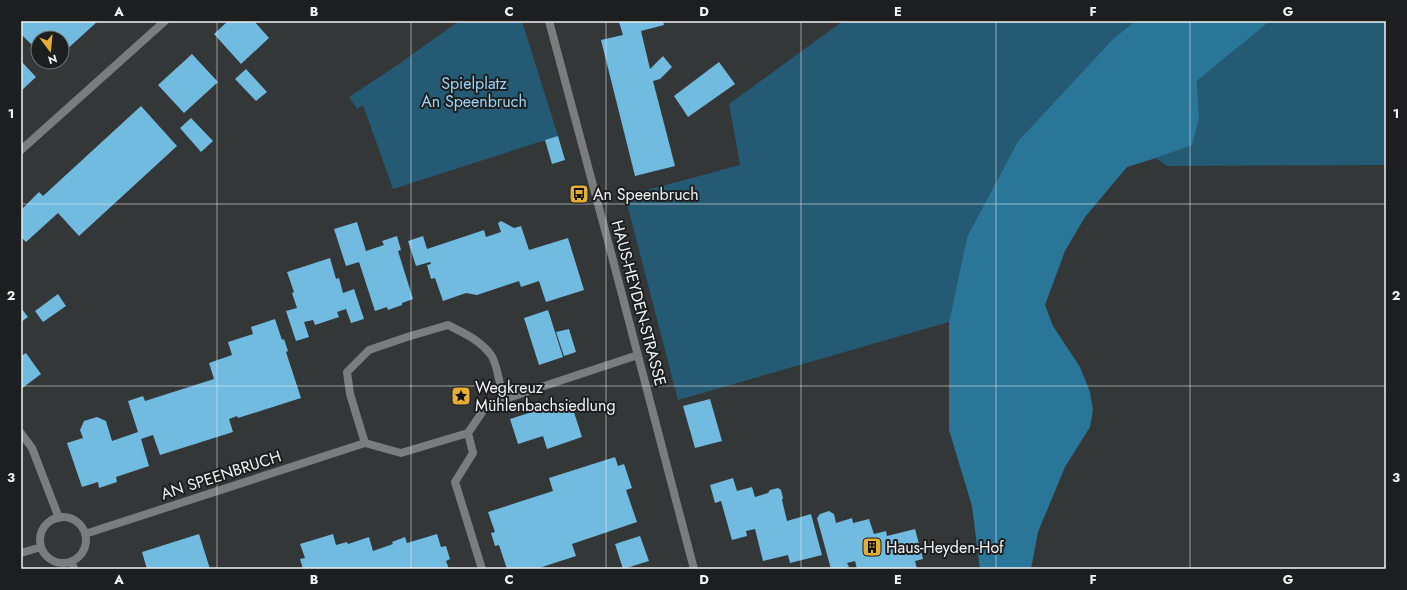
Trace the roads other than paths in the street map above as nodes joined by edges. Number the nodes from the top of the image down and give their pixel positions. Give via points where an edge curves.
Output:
1 (165, 21) edge
2 (549, 21) edge
3 (21, 150) edge
4 (638, 355) junction
5 (503, 400) junction
6 (21, 433) edge
7 (468, 433) junction
8 (365, 443) junction
9 (59, 518) junction
10 (85, 534) junction
11 (41, 547) junction
12 (21, 554) edge
13 (73, 565) edge
14 (482, 569) edge
15 (694, 569) edge

1 - 3 street
2 - 4 street, HAUS-HEYDEN-STRASSE
4 - 5 street
4 - 15 street, HAUS-HEYDEN-STRASSE
5 - 7 street via 487,405
5 - 8 street via 492,356 472,336 448,325 407,337 370,350 347,372 350,394
6 - 9 street via 32,448
7 - 8 street via 401,452
7 - 14 street via 473,454 455,482
8 - 10 street, AN SPEENBRUCH
9 - 10 street via 72,520
9 - 11 street via 52,521 42,532
10 - 13 street via 82,553
11 - 12 street
11 - 13 street via 50,559

